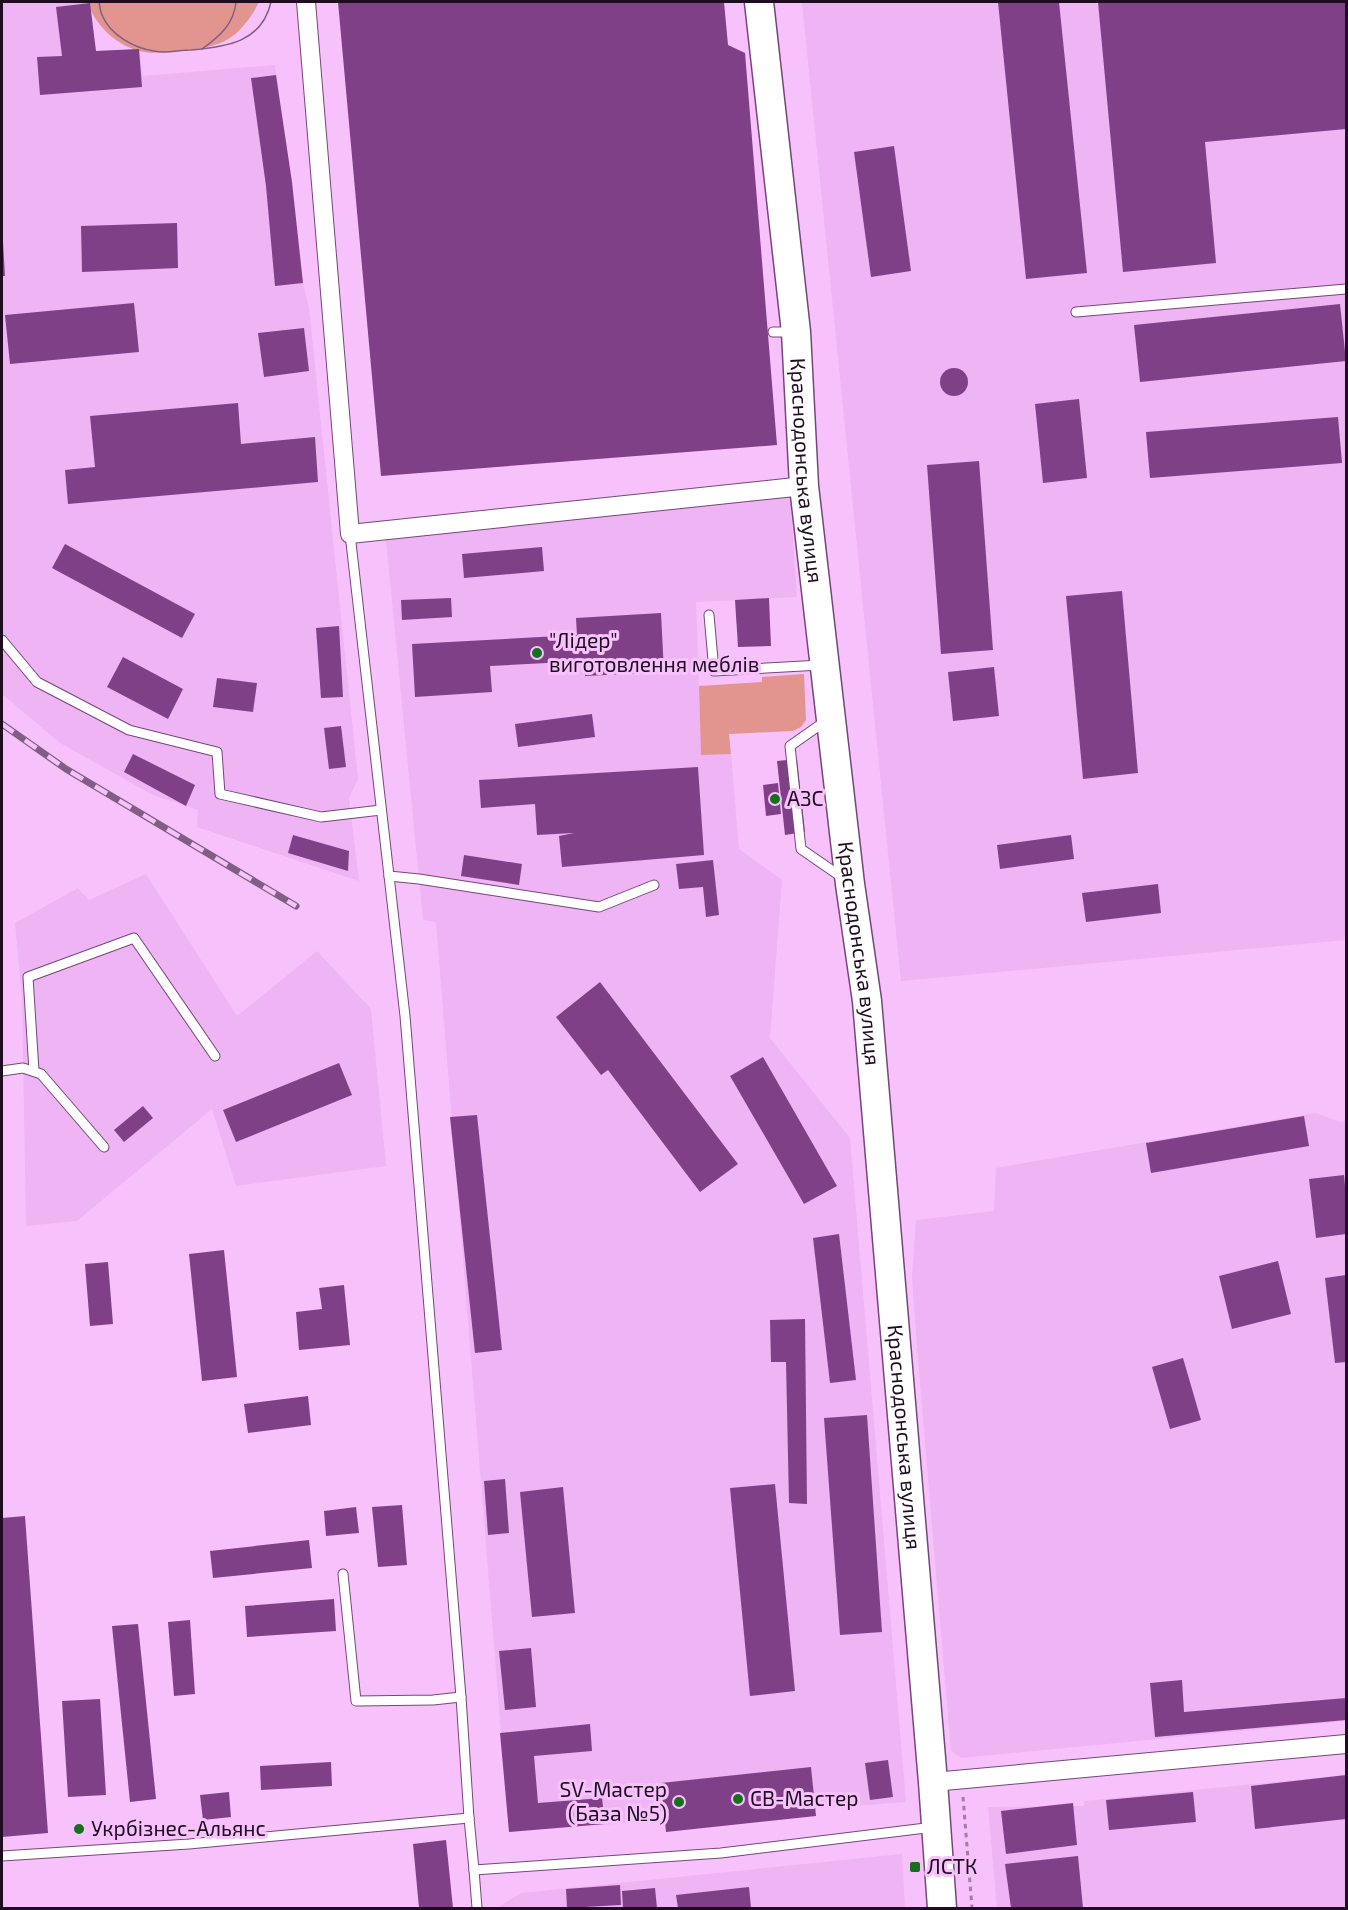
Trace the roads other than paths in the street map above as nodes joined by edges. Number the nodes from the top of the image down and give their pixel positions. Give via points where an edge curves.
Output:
1 (306, 2) edge
2 (759, 2) edge
3 (1347, 289) edge
4 (1076, 312) dead end
5 (804, 486) junction
6 (350, 534) junction
7 (709, 615) dead end
8 (2, 640) edge
9 (826, 665) junction
10 (831, 717) junction
11 (381, 810) junction
12 (389, 876) junction
13 (850, 884) junction
14 (654, 885) dead end
15 (215, 1056) dead end
16 (2, 1071) edge
17 (34, 1071) junction
18 (104, 1148) dead end
19 (343, 1574) dead end
20 (461, 1697) junction
21 (1347, 1744) edge
22 (933, 1782) junction
23 (469, 1818) junction
24 (936, 1826) junction
25 (2, 1856) edge
26 (474, 1870) junction
27 (477, 1908) edge
28 (942, 1908) edge

1 - 6 street
2 - 5 main road, Краснодонська вулиця via 784,332
3 - 4 lane
5 - 6 street
5 - 9 main road, Краснодонська вулиця
6 - 11 lane
7 - 9 lane via 714,671
8 - 11 lane via 37,682 129,730 218,752 220,794 321,817
9 - 10 main road, Краснодонська вулиця
10 - 13 main road, Краснодонська вулиця
10 - 13 lane via 790,746 801,849
11 - 12 lane
12 - 14 lane via 599,908
12 - 20 lane via 405,1016
13 - 22 main road, Краснодонська вулиця via 867,1001
15 - 17 lane via 134,938 28,977
16 - 17 lane
17 - 18 lane via 41,1074
19 - 20 lane via 356,1701
20 - 23 lane
21 - 22 street
22 - 24 main road, Краснодонська вулиця
23 - 25 lane via 189,1844
23 - 26 lane
24 - 26 lane via 721,1853
24 - 28 main road, Краснодонська вулиця
26 - 27 lane

